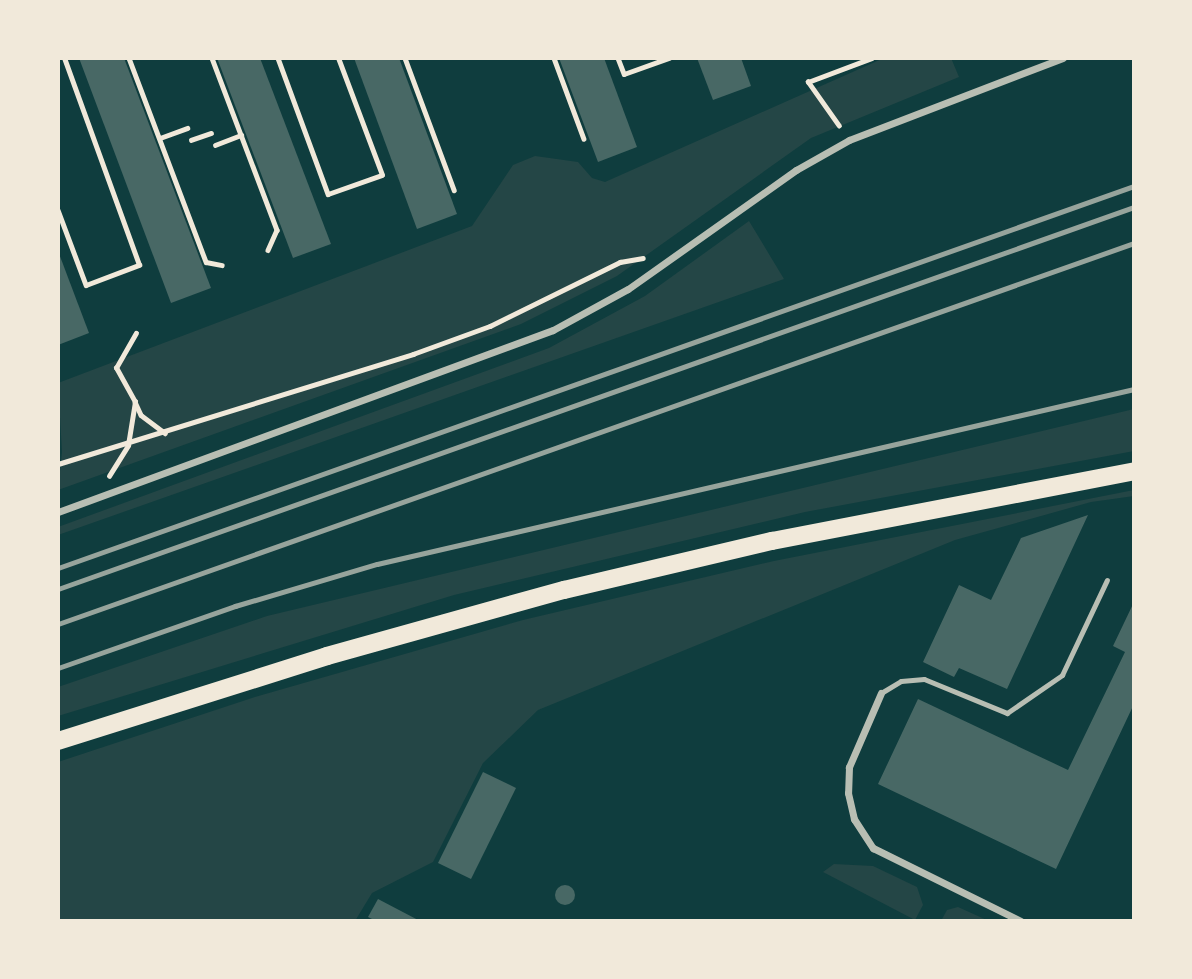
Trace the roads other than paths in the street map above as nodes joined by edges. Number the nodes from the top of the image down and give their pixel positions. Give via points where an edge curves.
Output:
1 (1063, 58) edge
2 (1134, 471) edge
3 (58, 512) edge
4 (1107, 580) dead end
5 (881, 693) joint
6 (58, 741) edge
7 (1021, 921) edge

1 - 3 street via 849,140 796,170 591,310 517,346
2 - 6 main road via 772,541 564,590 327,656
4 - 5 lane via 1062,675 1007,713 924,679 901,681
5 - 7 street via 849,767 854,819 873,848

